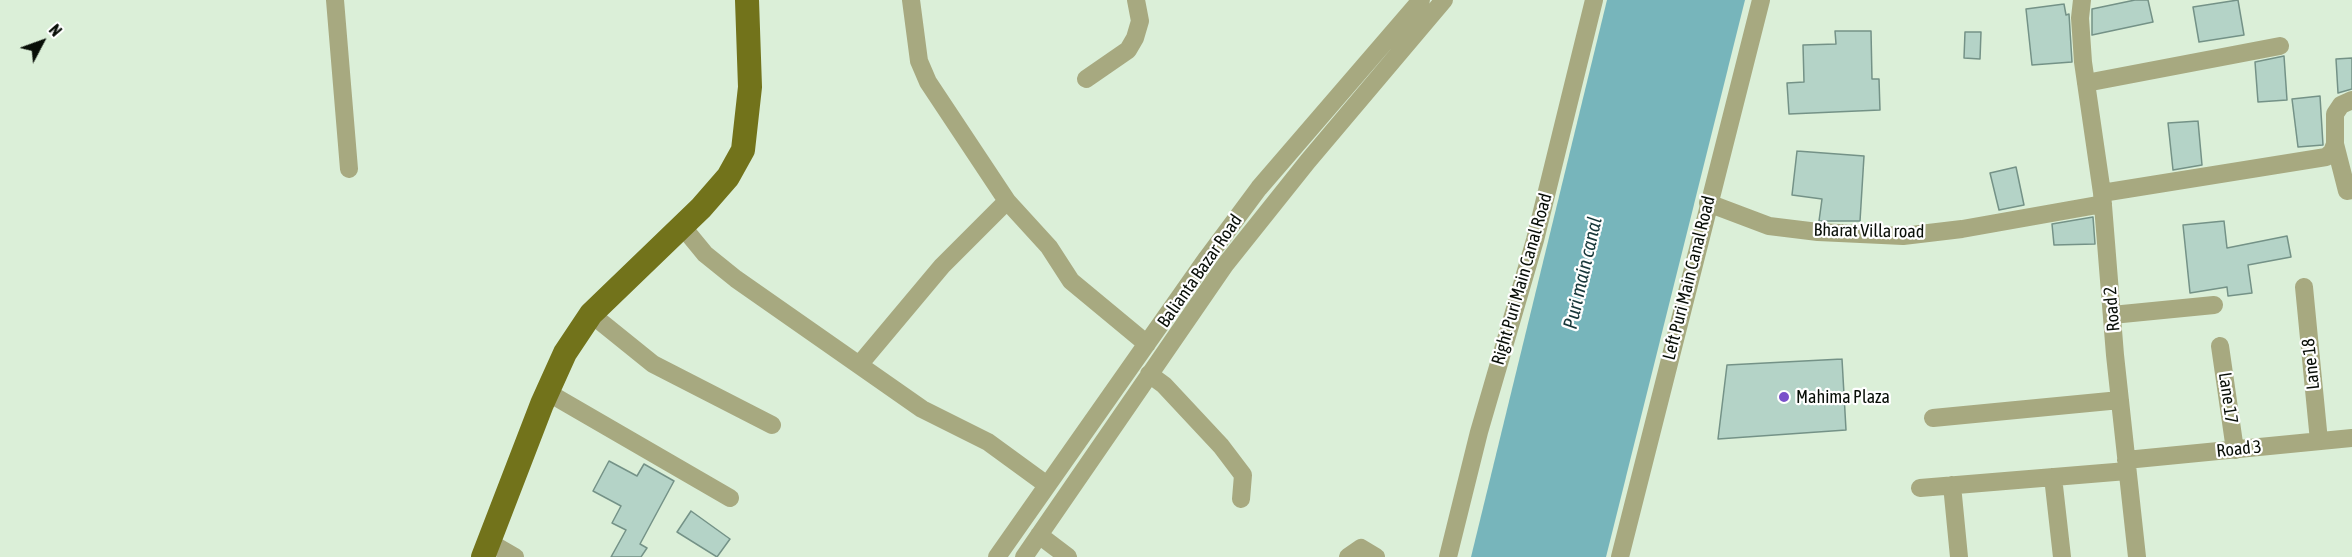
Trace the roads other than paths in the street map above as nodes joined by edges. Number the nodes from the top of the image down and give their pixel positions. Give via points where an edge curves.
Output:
1 (335, 0) edge
2 (747, 0) edge
3 (911, 0) edge
4 (1136, 0) edge
5 (1421, 0) edge
6 (1444, 0) edge
7 (1594, 0) edge
8 (1761, 0) edge
9 (2082, 0) edge
10 (2280, 46) dead end
11 (1086, 79) dead end
12 (2086, 83) junction
13 (2352, 100) edge
14 (2335, 144) junction
15 (349, 169) dead end
16 (2352, 190) edge
17 (2103, 199) junction
18 (1007, 201) junction
19 (1708, 203) junction
20 (682, 226) junction
21 (2304, 287) dead end
22 (2214, 305) dead end
23 (591, 314) junction
24 (2112, 315) junction
25 (1147, 344) junction
26 (2220, 346) dead end
27 (858, 365) junction
28 (1149, 374) junction
29 (547, 392) junction
30 (2120, 400) junction
31 (1933, 418) dead end
32 (772, 425) dead end
33 (2352, 438) edge
34 (2319, 441) junction
35 (2235, 450) junction
36 (2126, 466) junction
37 (2053, 477) junction
38 (1047, 485) junction
39 (1952, 485) junction
40 (1920, 488) dead end
41 (730, 498) dead end
42 (1241, 499) dead end
43 (1039, 535) junction
44 (486, 550) edge
45 (515, 557) edge
46 (997, 557) edge
47 (1024, 557) edge
48 (1068, 557) edge
49 (1348, 557) edge
50 (1376, 557) edge
51 (1448, 557) edge
52 (1620, 557) edge
53 (1959, 557) edge
54 (2062, 557) edge
55 (2136, 557) edge

1 - 15 street
2 - 20 main road via 750,87 743,150 728,177
3 - 18 street via 919,61 928,82
4 - 11 street via 1140,21 1128,50
5 - 25 street, Balianta Bazar Road via 1259,188
6 - 28 street, Balianta Bazar Road via 1232,256
7 - 51 street, Right Puri Main Canal Road via 1535,240 1479,432
8 - 19 street, Left Puri Main Canal Road
9 - 12 street, Road 2
10 - 12 street
12 - 17 street, Road 2
13 - 14 street via 2341,105 2336,114
14 - 16 street via 2347,190
14 - 17 street, Bharat Villa road via 2332,152 2317,160
17 - 19 street, Bharat Villa road via 1962,229 1903,236 1769,226
17 - 24 street, Road 2
18 - 25 street via 1049,247 1071,281
18 - 27 street via 942,267
19 - 52 street, Left Puri Main Canal Road
20 - 23 main road
20 - 27 street via 705,254 736,279
21 - 34 street, Lane 18
22 - 24 street
23 - 29 main road via 565,353
23 - 32 street via 653,364
24 - 30 street, Road 2
25 - 38 street, Balianta Bazar Road
26 - 35 street, Lane 17
27 - 38 street via 922,409 988,442
28 - 42 street via 1196,417 1232,460 1243,475
28 - 43 street, Balianta Bazar Road
29 - 41 street
29 - 44 main road
30 - 31 street
30 - 36 street, Road 2
33 - 34 street, Road 3
34 - 35 street, Road 3
35 - 36 street, Road 3
36 - 37 street, Road 3
36 - 55 street, Road 2
37 - 39 street, Road 3
37 - 54 street
38 - 46 street, Balianta Bazar Road
39 - 40 street, Road 3
39 - 53 street
43 - 47 street, Balianta Bazar Road
43 - 48 street
44 - 45 street
49 - 50 street via 1361,548

